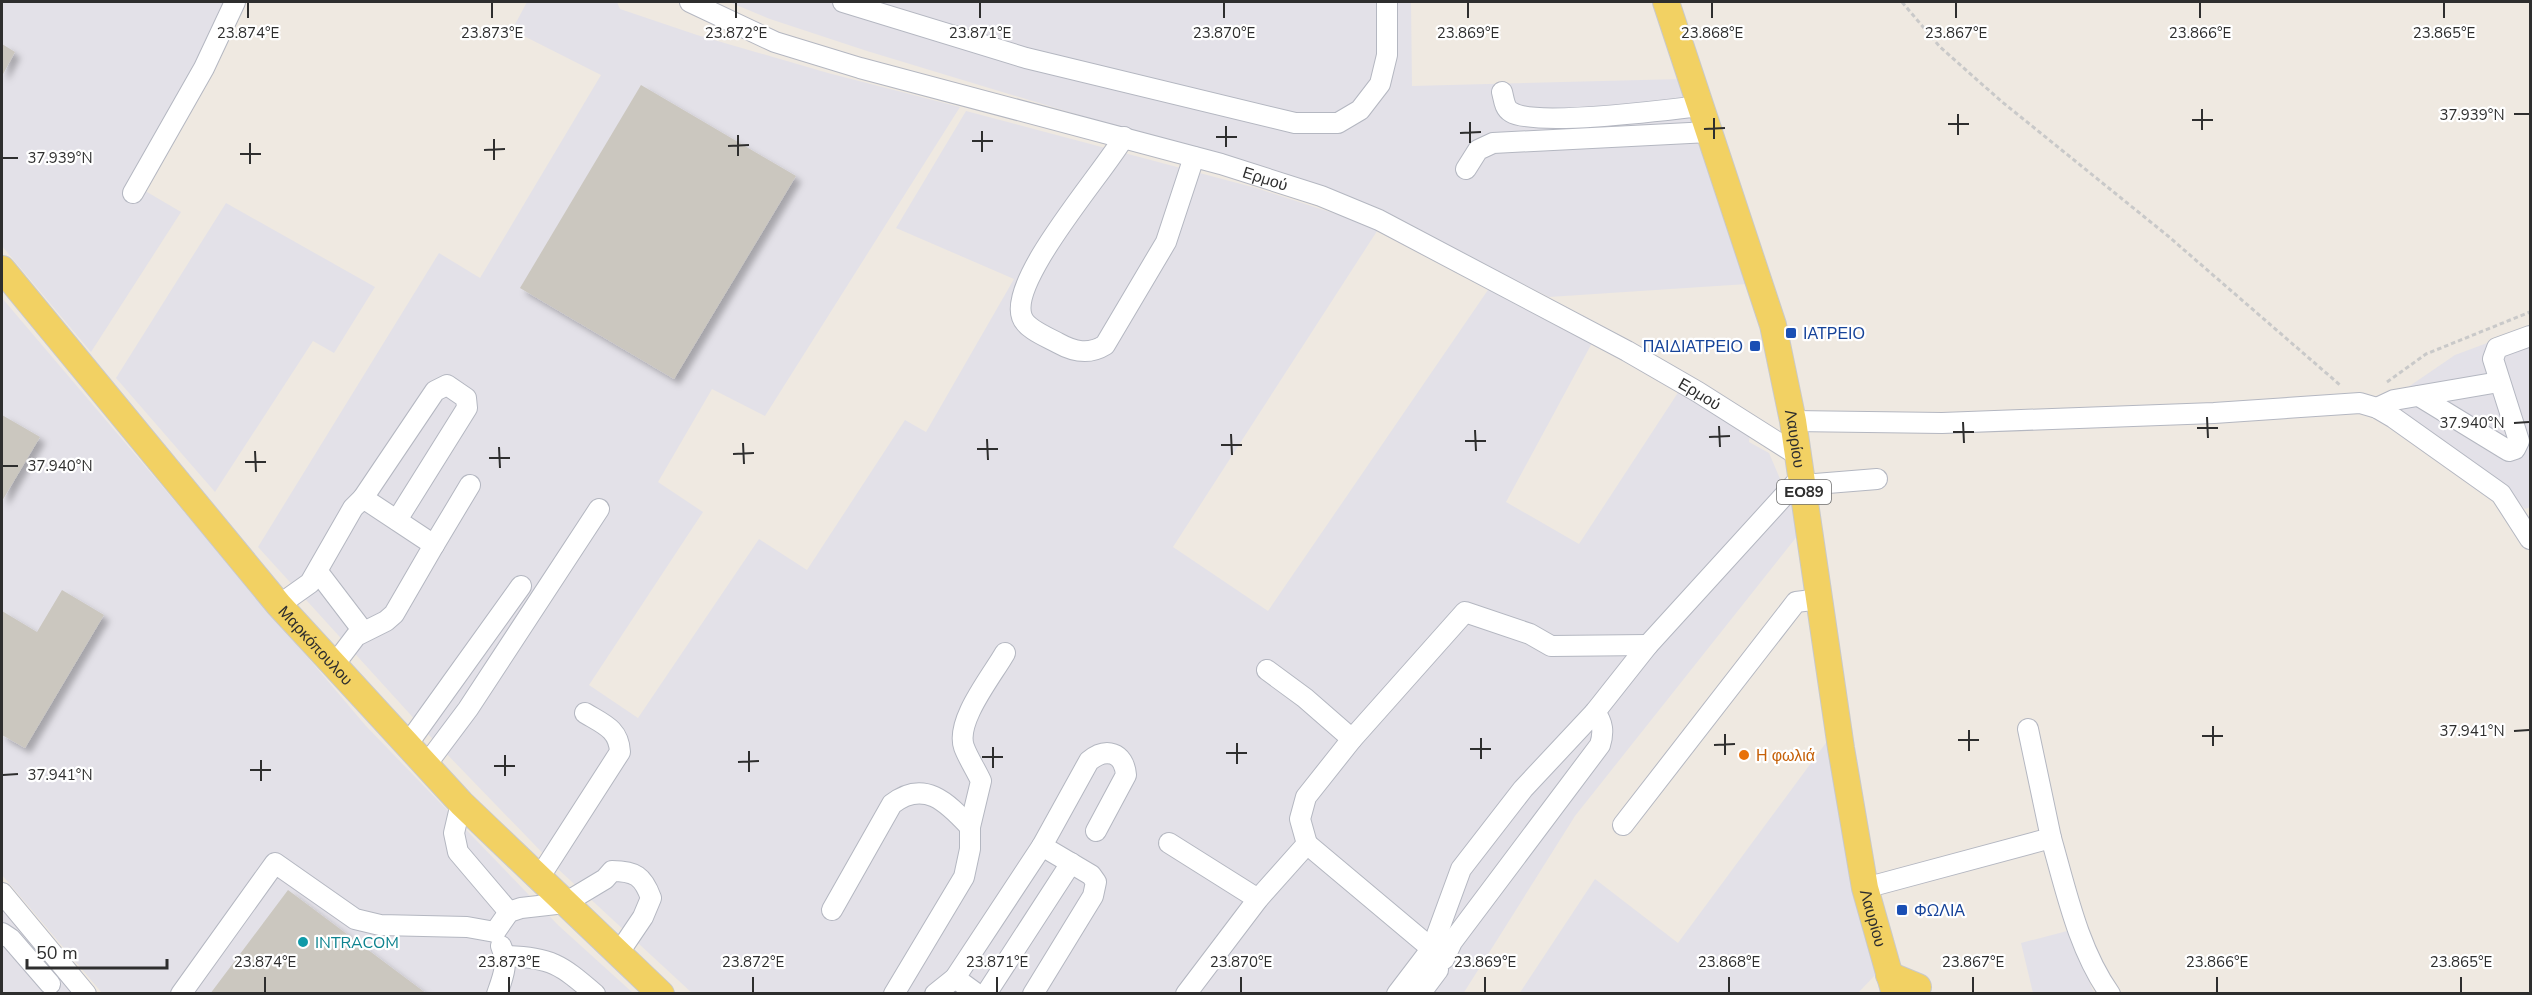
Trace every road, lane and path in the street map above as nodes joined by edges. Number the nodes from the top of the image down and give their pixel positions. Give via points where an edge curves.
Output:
1 (235, 2) edge
2 (690, 2) edge
3 (843, 2) edge
4 (1387, 2) edge
5 (1666, 2) edge
6 (1902, 2) edge
7 (1502, 92) dead end
8 (1700, 106) junction
9 (1709, 132) junction
10 (1124, 137) junction
11 (1194, 157) junction
12 (1466, 169) dead end
13 (133, 193) dead end
14 (2, 269) edge
15 (2530, 312) edge
16 (2530, 336) edge
17 (2499, 382) junction
18 (2419, 396) junction
19 (2369, 406) junction
20 (1793, 421) junction
21 (1801, 472) junction
22 (1877, 479) dead end
23 (470, 485) dead end
24 (363, 498) junction
25 (599, 509) dead end
26 (397, 520) junction
27 (2530, 539) edge
28 (434, 545) junction
29 (318, 572) junction
30 (521, 586) dead end
31 (1820, 599) junction
32 (279, 605) junction
33 (363, 631) junction
34 (1648, 645) junction
35 (1005, 653) dead end
36 (334, 665) junction
37 (1267, 670) dead end
38 (1595, 712) junction
39 (585, 713) dead end
40 (2028, 729) dead end
41 (1352, 739) junction
42 (407, 745) junction
43 (426, 765) junction
44 (461, 803) junction
45 (1623, 825) dead end
46 (970, 827) junction
47 (1096, 831) dead end
48 (2051, 838) junction
49 (1169, 843) dead end
50 (1306, 844) junction
51 (1042, 846) junction
52 (1071, 864) junction
53 (539, 878) junction
54 (1866, 888) junction
55 (2, 893) edge
56 (1258, 899) junction
57 (565, 903) junction
58 (832, 910) dead end
59 (509, 912) junction
60 (495, 932) junction
61 (2, 933) edge
62 (1432, 948) junction
63 (618, 954) junction
64 (506, 956) junction
65 (62, 965) junction
66 (1438, 970) dead end
67 (955, 978) junction
68 (1901, 985) edge
69 (50, 989) edge
70 (86, 993) edge
71 (181, 993) edge
72 (497, 993) edge
73 (595, 993) edge
74 (661, 993) edge
75 (894, 993) edge
76 (935, 993) edge
77 (977, 993) edge
78 (986, 993) edge
79 (1033, 993) edge
80 (1186, 993) edge
81 (1397, 993) edge
82 (1420, 993) edge
83 (2110, 993) edge

1 - 13 street via 204,68
2 - 10 street, Ερμού via 775,42
3 - 4 street via 1026,58 1295,123 1338,123 1360,110 1380,84 1386,55
5 - 8 main road, Λαυρίου / ΕΟ89
6 - 19 path via 1940,47 1992,93
7 - 8 street via 1506,108 1528,117 1602,116
8 - 9 main road, Λαυρίου / ΕΟ89
9 - 12 street via 1494,143 1478,150
9 - 20 main road, Λαυρίου / ΕΟ89 via 1773,325
10 - 11 street, Ερμού
10 - 11 street via 1050,240 1020,302 1025,324 1071,351 1096,351 1105,345 1166,242
11 - 21 street, Ερμού via 1321,196 1379,220 1698,392
14 - 32 main road, Μαρκόπουλου
15 - 19 path via 2426,354
16 - 17 street via 2494,352
17 - 18 street
17 - 18 street via 2519,441 2510,451
18 - 19 street
19 - 20 street via 1942,423
19 - 27 street via 2501,494
20 - 21 main road, Λαυρίου / ΕΟ89
21 - 22 street
21 - 31 main road, Λαυρίου / ΕΟ89
21 - 34 street
23 - 28 street
24 - 26 street
24 - 26 street via 435,391 447,385 466,398 467,408
24 - 29 street via 353,508
25 - 43 street via 468,709
26 - 28 street
28 - 33 street via 394,614
29 - 32 street via 310,583
29 - 33 street
30 - 42 street
31 - 45 street via 1796,602
31 - 54 main road, Λαυρίου / ΕΟ89
32 - 36 main road, Μαρκόπουλου
33 - 36 street
34 - 38 street
34 - 41 street via 1551,646 1530,634 1465,612
35 - 46 street via 962,731 964,747 981,781
36 - 42 main road, Μαρκόπουλου
37 - 41 street
38 - 62 street via 1523,789 1461,869
38 - 62 street via 1602,725 1600,745 1452,942 1444,959
39 - 53 street via 612,731 619,739 620,752
40 - 48 street
41 - 50 street via 1306,797 1300,819
42 - 43 main road, Μαρκόπουλου
43 - 44 main road, Μαρκόπουλου
44 - 53 main road, Μαρκόπουλου
44 - 59 street via 454,833 458,852
46 - 58 street via 948,803 922,793 905,794 892,804
46 - 75 street via 964,877
47 - 51 street via 1126,775 1125,766 1115,754 1105,752 1089,761
48 - 54 street
48 - 83 street via 2095,973
49 - 56 street
50 - 56 street
50 - 62 street
51 - 52 street
51 - 67 street
52 - 78 street
52 - 79 street via 1096,882 1093,896
53 - 57 main road, Μαρκόπουλου
54 - 68 main road, Λαυρίου / ΕΟ89
55 - 65 street
56 - 80 street
57 - 59 street
57 - 63 main road, Μαρκόπουλου
57 - 63 street via 612,871 628,871 646,882 651,898
59 - 60 street
60 - 64 street
60 - 71 street via 467,927 380,925 355,919 275,863
61 - 69 street
62 - 81 street
63 - 74 main road, Μαρκόπουλου
64 - 72 street
64 - 73 street via 550,961
65 - 69 street
65 - 70 street
66 - 82 street
67 - 76 street
67 - 77 street

